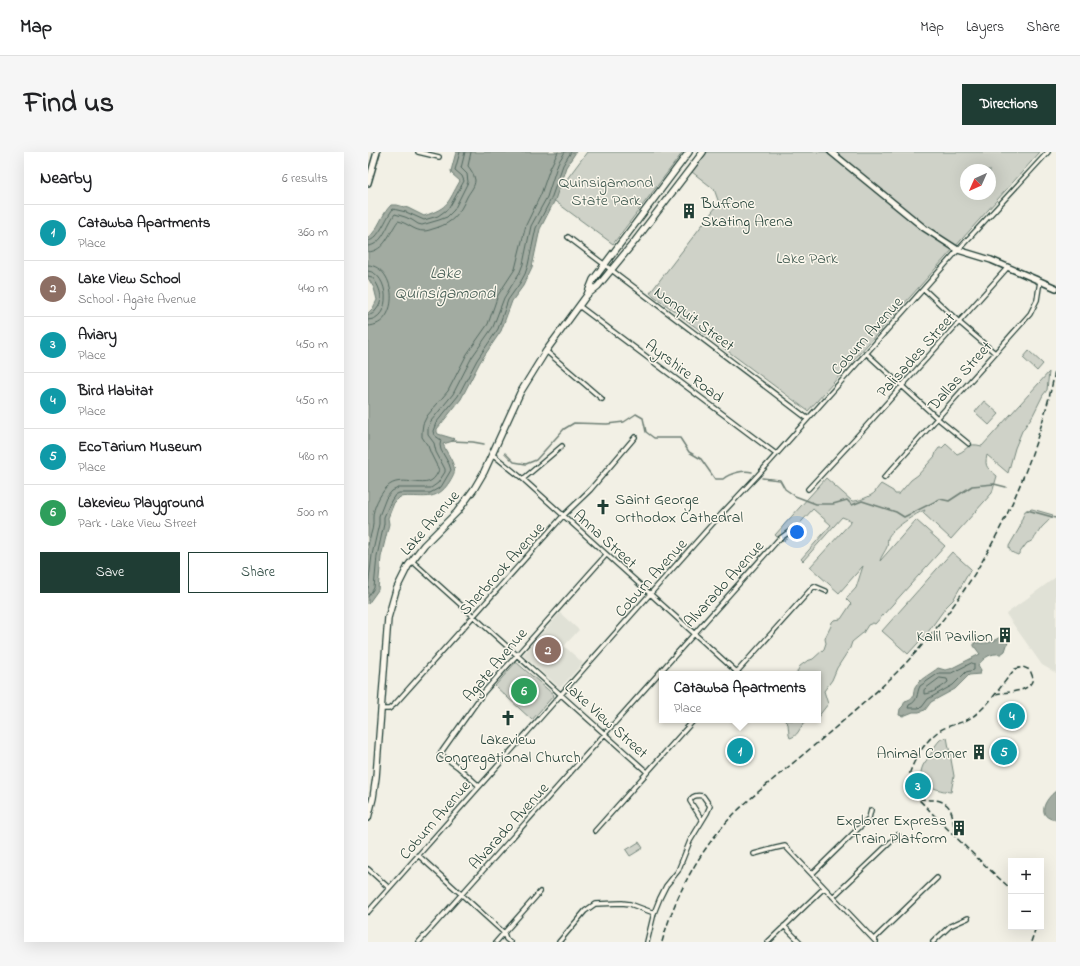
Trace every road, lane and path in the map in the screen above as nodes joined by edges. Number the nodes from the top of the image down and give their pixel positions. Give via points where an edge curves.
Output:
1 (377, 152) edge
2 (418, 152) edge
3 (689, 152) edge
4 (702, 152) edge
5 (831, 152) edge
6 (1048, 152) edge
7 (428, 153) edge
8 (440, 157) dead end
9 (368, 183) edge
10 (568, 237) dead end
11 (958, 250) junction
12 (604, 264) junction
13 (1008, 267) junction
14 (611, 270) junction
15 (1040, 281) junction
16 (1056, 288) edge
17 (924, 289) junction
18 (587, 295) junction
19 (579, 306) junction
20 (960, 323) junction
21 (546, 350) junction
22 (866, 353) junction
23 (995, 353) junction
24 (902, 386) junction
25 (602, 399) dead end
26 (937, 418) junction
27 (808, 419) junction
28 (635, 437) dead end
29 (969, 444) dead end
30 (562, 446) dead end
31 (492, 454) junction
32 (776, 454) junction
33 (884, 478) dead end
34 (523, 479) junction
35 (808, 489) dead end
36 (563, 516) junction
37 (793, 529) dead end
38 (606, 555) junction
39 (412, 561) junction
40 (826, 591) dead end
41 (651, 594) junction
42 (474, 616) junction
43 (694, 633) junction
44 (517, 654) junction
45 (660, 671) edge
46 (735, 671) edge
47 (739, 671) edge
48 (659, 672) edge
49 (561, 694) junction
50 (381, 709) junction
51 (691, 723) edge
52 (604, 734) junction
53 (647, 772) junction
54 (479, 786) junction
55 (871, 810) dead end
56 (368, 818) edge
57 (702, 820) junction
58 (595, 831) dead end
59 (898, 835) dead end
60 (754, 854) dead end
61 (418, 855) junction
62 (368, 869) edge
63 (812, 874) junction
64 (937, 878) dead end
65 (389, 888) junction
66 (824, 888) junction
67 (540, 892) dead end
68 (461, 894) junction
69 (834, 897) junction
70 (368, 912) edge
71 (654, 913) junction
72 (968, 918) dead end
73 (784, 926) junction
74 (504, 933) junction
75 (875, 941) edge
76 (418, 942) edge
77 (496, 942) edge
78 (510, 942) edge
79 (559, 942) edge
80 (647, 942) edge
81 (768, 942) edge
82 (800, 942) edge
83 (933, 942) edge

1 - 9 main road
2 - 7 street
3 - 12 main road, Lake Avenue
4 - 14 main road, Lake Avenue
5 - 11 main road via 924,228
6 - 11 street, Coburn Avenue
7 - 8 street
10 - 12 street, Nonquit Street
11 - 13 main road
11 - 17 street, Coburn Avenue
12 - 14 street, Nonquit Street
12 - 18 main road, Lake Avenue
13 - 15 main road
13 - 20 street, Palisades Street
14 - 18 main road, Lake Avenue
14 - 27 street, Nonquit Street
15 - 16 main road
15 - 23 street, Dallas Street via 1030,314
17 - 20 street
17 - 22 street, Coburn Avenue
18 - 19 main road, Lake Avenue
19 - 21 main road, Lake Avenue
19 - 32 street, Ayrshire Road
20 - 23 street
20 - 24 street, Palisades Street
21 - 25 street
21 - 31 main road, Lake Avenue via 520,393
22 - 24 street
22 - 27 street, Coburn Avenue
23 - 26 street, Dallas Street
24 - 26 street
24 - 35 street, Palisades Street
26 - 29 street
26 - 33 street, Dallas Street
27 - 32 street, Coburn Avenue
28 - 36 street, Sherbrook Avenue via 590,490
30 - 34 street
31 - 34 street, Anna Street
31 - 39 main road, Lake Avenue via 466,501
32 - 41 street, Coburn Avenue
34 - 36 street, Anna Street
36 - 38 street, Anna Street
36 - 42 street, Sherbrook Avenue
37 - 43 street, Alvarado Avenue via 778,540
38 - 41 street, Anna Street
38 - 44 street, Agate Avenue
39 - 42 street
39 - 50 main road, Lake Avenue via 396,590 388,618
40 - 47 street via 814,586
41 - 43 street, Anna Street
41 - 49 street, Coburn Avenue
42 - 44 street, Lake View Street
42 - 50 street, Sherbrook Avenue via 395,704 389,709
43 - 45 street, Alvarado Avenue
43 - 46 street, Anna Street
44 - 49 street, Lake View Street
44 - 54 street, Agate Avenue via 484,692 440,754 458,766
48 - 52 street, Alvarado Avenue
49 - 52 street, Lake View Street
49 - 54 street, Coburn Avenue
50 - 56 main road, Lake Avenue via 375,784
51 - 53 street
52 - 53 street, Lake View Street
52 - 68 street, Alvarado Avenue
53 - 58 street
54 - 61 street, Coburn Avenue
55 - 63 street via 869,818
57 - 57 street via 690,800 698,795 703,796 710,806
57 - 71 street via 690,840 678,871 666,886
59 - 69 street
60 - 63 street via 785,846
61 - 65 street, Coburn Avenue
61 - 68 street
62 - 65 street
63 - 66 street
64 - 75 street
65 - 70 street, Coburn Avenue
66 - 69 street
66 - 73 street
67 - 74 street
68 - 74 street
68 - 76 street, Alvarado Avenue
69 - 75 street
71 - 79 street via 630,904 596,904 585,911
71 - 80 street
72 - 83 street via 950,926
73 - 81 street
73 - 82 street
74 - 77 street
74 - 78 street

